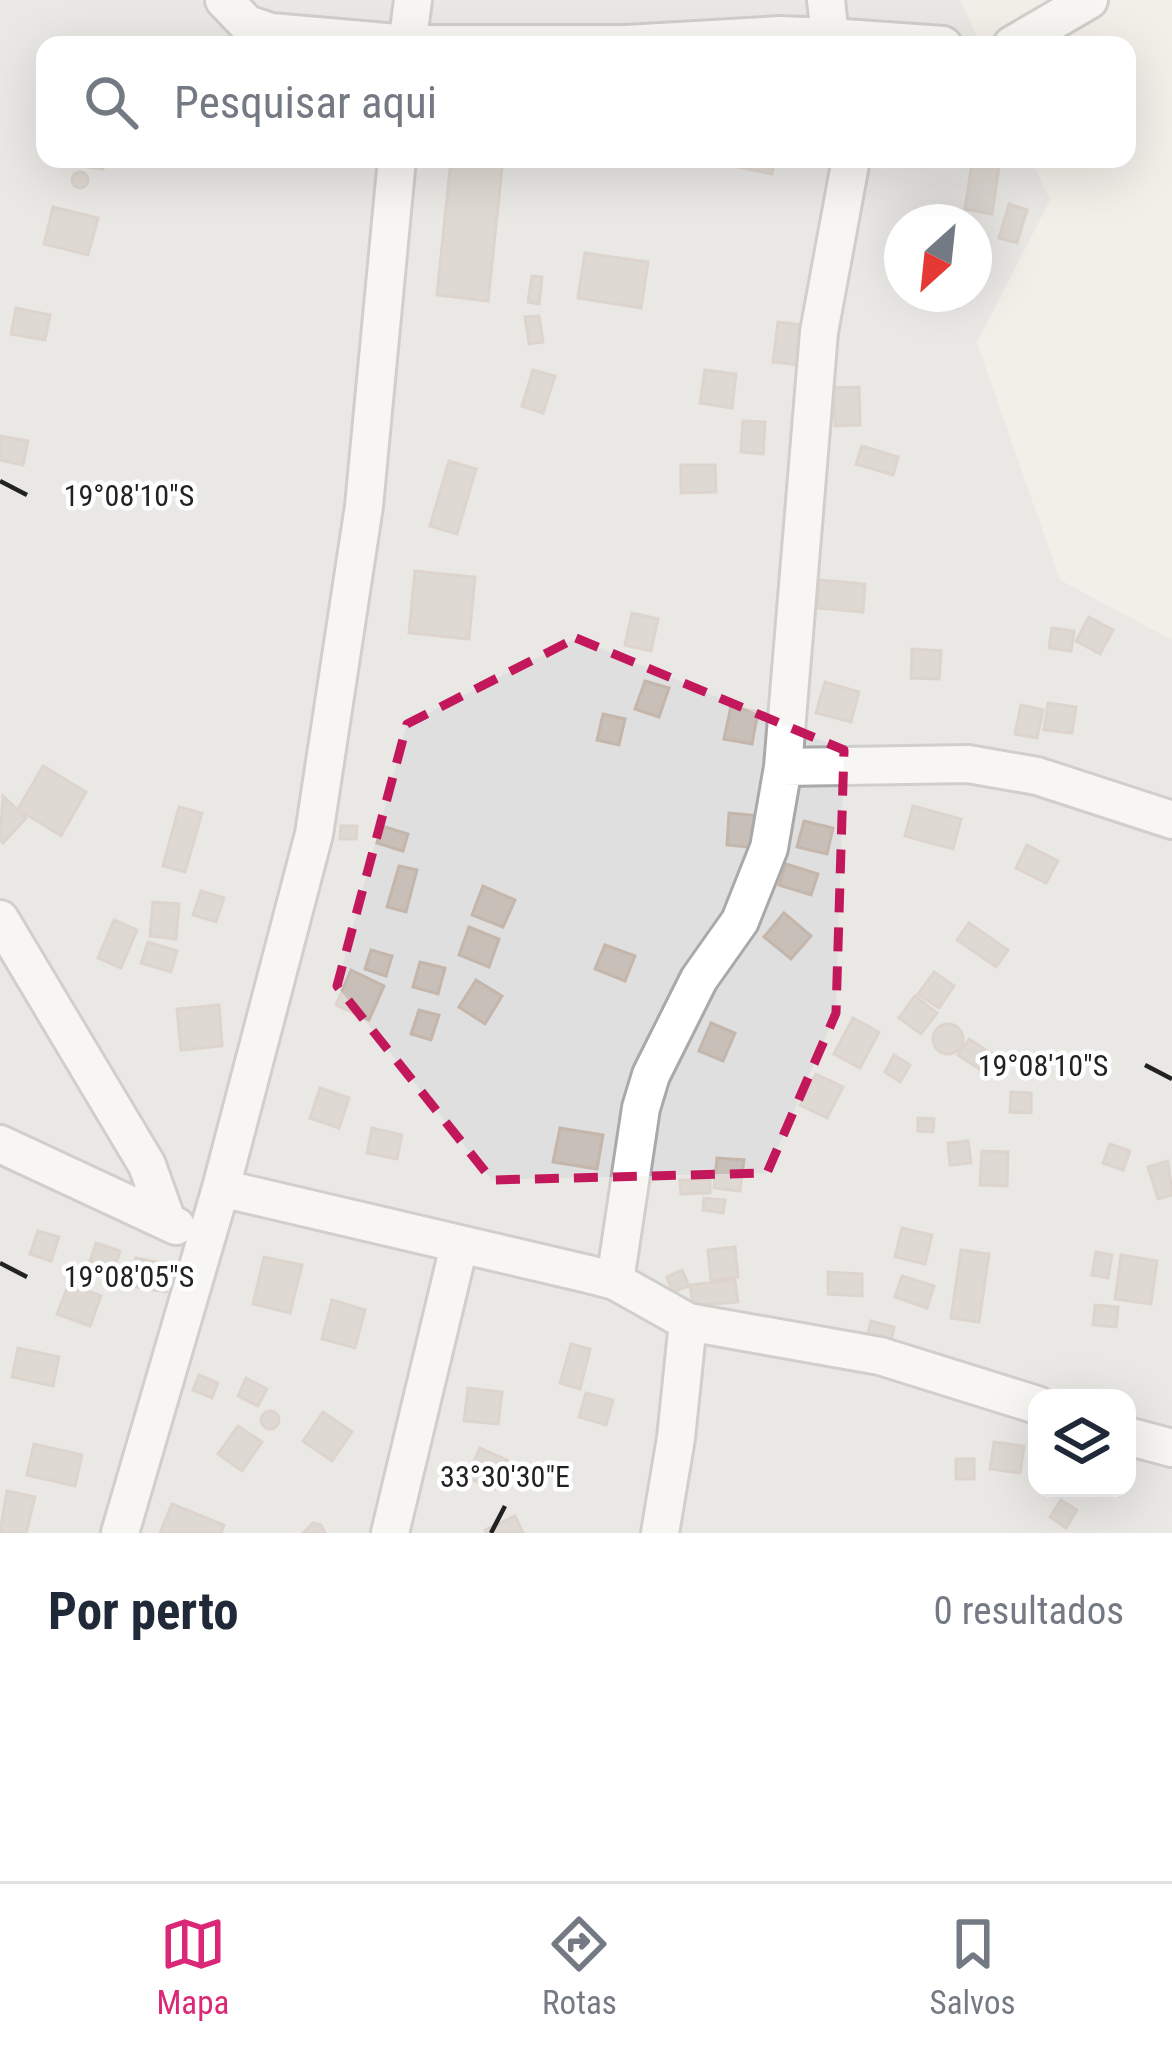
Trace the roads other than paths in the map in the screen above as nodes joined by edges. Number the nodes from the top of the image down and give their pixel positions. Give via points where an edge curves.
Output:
1 (224, 0) edge
2 (413, 0) edge
3 (826, 0) edge
4 (1089, 0) edge
5 (316, 36) edge
6 (408, 36) edge
7 (830, 36) edge
8 (1027, 36) edge
9 (396, 168) edge
10 (849, 168) edge
11 (783, 767) junction
12 (1172, 820) edge
13 (0, 919) edge
14 (0, 1144) edge
15 (221, 1188) junction
16 (167, 1220) junction
17 (204, 1244) junction
18 (459, 1246) junction
19 (615, 1281) junction
20 (688, 1322) junction
21 (1028, 1402) edge
22 (1136, 1437) edge
23 (1169, 1439) edge
24 (121, 1533) edge
25 (390, 1533) edge
26 (660, 1533) edge

1 - 5 street via 247,23
2 - 6 street
3 - 7 street
4 - 8 street
9 - 15 street via 364,506 314,834
10 - 11 street via 819,332
11 - 12 street via 968,764 1037,776
11 - 19 street via 769,848 740,921 700,979 640,1108
13 - 16 street via 147,1165
14 - 16 street
15 - 17 street
15 - 18 street
16 - 17 street
17 - 24 street
18 - 19 street
18 - 25 street
19 - 20 street
20 - 21 street via 880,1356
20 - 26 street
22 - 23 street

